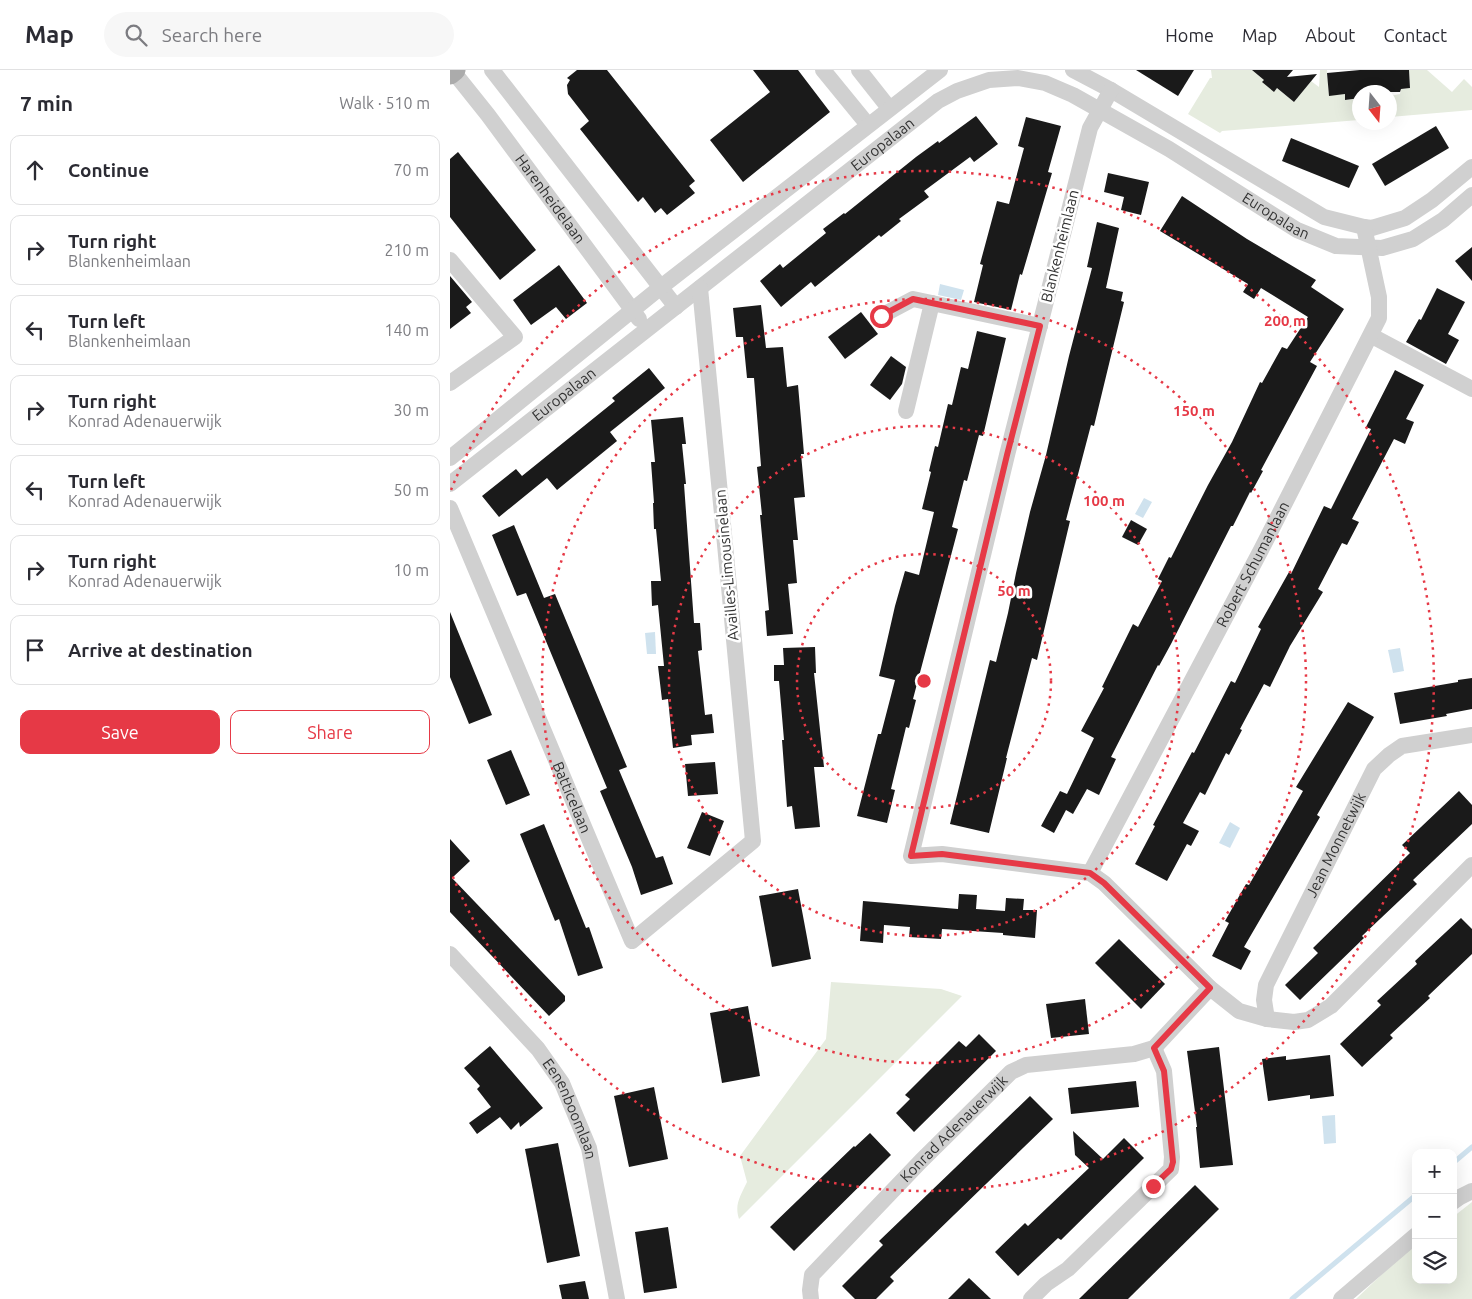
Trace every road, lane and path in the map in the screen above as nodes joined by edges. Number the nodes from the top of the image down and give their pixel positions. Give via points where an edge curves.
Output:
1 (492, 70) edge
2 (823, 70) edge
3 (859, 70) edge
4 (940, 70) edge
5 (1073, 70) edge
6 (453, 71) edge
7 (1111, 90) junction
8 (890, 108) junction
9 (1100, 109) junction
10 (868, 125) junction
11 (1472, 167) edge
12 (1472, 195) edge
13 (1364, 227) junction
14 (1369, 248) junction
15 (450, 260) edge
16 (661, 287) junction
17 (700, 288) junction
18 (932, 303) junction
19 (676, 307) junction
20 (633, 311) junction
21 (881, 316) dead end
22 (1040, 326) junction
23 (646, 329) junction
24 (1372, 336) junction
25 (450, 383) edge
26 (1472, 389) edge
27 (906, 411) dead end
28 (450, 458) edge
29 (450, 484) edge
30 (450, 508) edge
31 (1472, 735) edge
32 (753, 841) joint
33 (1472, 865) edge
34 (1090, 873) junction
35 (450, 954) edge
36 (1210, 988) junction
37 (1267, 1019) junction
38 (1154, 1048) junction
39 (1412, 1238) edge
40 (617, 1299) edge
41 (812, 1299) edge
42 (1031, 1299) edge
43 (1341, 1299) edge

1 - 16 street
2 - 10 street
3 - 8 street
4 - 8 street, Europalaan
5 - 7 street, Europalaan
6 - 20 street, Harenheidelaan
7 - 9 street, Blankenheimlaan
7 - 13 street, Europalaan via 1324,217
8 - 10 street, Europalaan
9 - 14 street, Europalaan via 1298,230 1336,246
9 - 17 street, Europalaan via 1058,88 1030,79 989,80 957,91 938,101
9 - 22 street, Blankenheimlaan via 1090,128
10 - 16 street, Europalaan
11 - 13 street, Europalaan via 1405,218 1372,228
12 - 14 street, Europalaan via 1443,220 1413,239 1382,248
13 - 14 street
14 - 24 street, Robert Schumanlaan via 1379,297 1379,318
15 - 25 street via 515,337
16 - 19 street
16 - 20 street, Europalaan
17 - 19 street, Europalaan
17 - 32 street, Availles-Limousinelaan
18 - 21 street via 913,299
18 - 22 street
18 - 27 street
19 - 23 street, Europalaan
20 - 23 street, Harenheidelaan
20 - 28 street, Europalaan
22 - 34 street, Blankenheimlaan via 911,856 942,854
23 - 29 street, Europalaan
24 - 26 street
24 - 34 street, Robert Schumanlaan
30 - 32 street, Batticelaan via 632,941
31 - 37 street, Jean Monnetwijk via 1402,746 1374,769 1266,985
33 - 37 street via 1331,1006 1308,1020
34 - 36 street
35 - 40 street, Eenenboomlaan via 538,1049 562,1083 589,1148
36 - 37 street via 1239,1011
36 - 38 street
38 - 41 street, Konrad Adenauerwijk via 1134,1054 1026,1066 1011,1072 812,1275
38 - 42 street via 1164,1071 1171,1169 1068,1269
39 - 43 street

